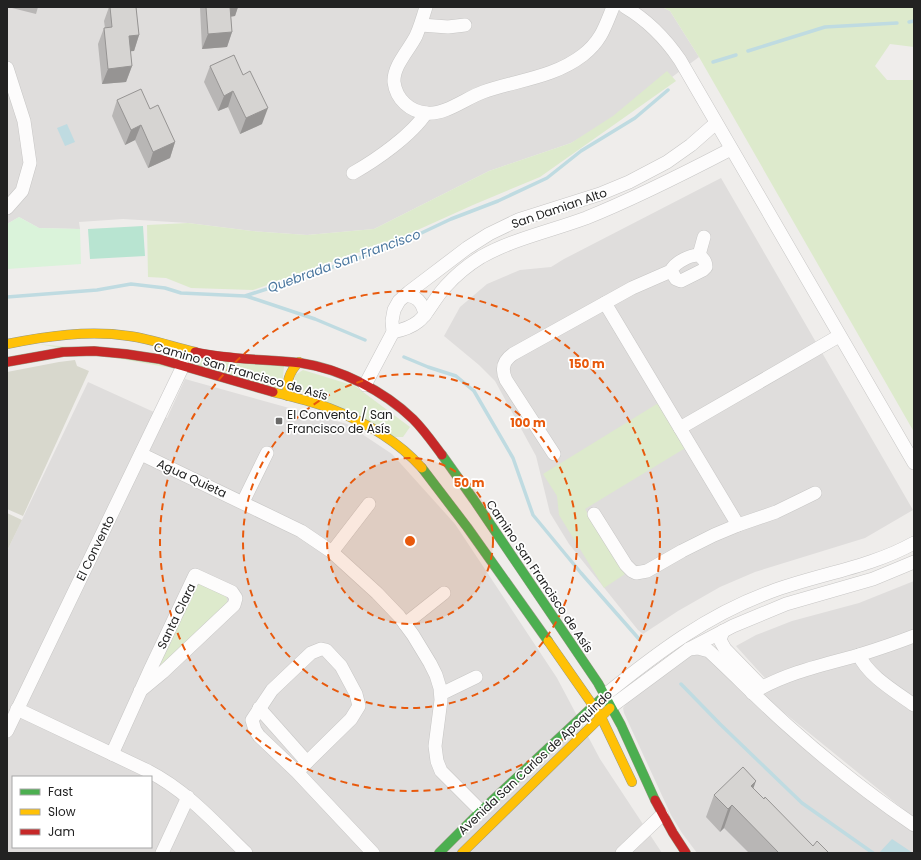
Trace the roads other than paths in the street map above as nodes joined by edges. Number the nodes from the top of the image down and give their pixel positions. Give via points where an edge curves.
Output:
1 (426, 7) edge
2 (613, 7) edge
3 (625, 7) edge
4 (420, 25) junction
5 (465, 25) dead end
6 (7, 68) edge
7 (426, 113) junction
8 (716, 123) junction
9 (731, 149) junction
10 (353, 173) dead end
11 (7, 208) edge
12 (704, 237) dead end
13 (404, 296) junction
14 (605, 303) junction
15 (425, 315) junction
16 (393, 332) junction
17 (839, 336) junction
18 (7, 344) edge
19 (7, 362) edge
20 (299, 362) junction
21 (184, 366) junction
22 (365, 385) junction
23 (288, 396) junction
24 (412, 418) junction
25 (680, 428) junction
26 (394, 442) junction
27 (267, 453) dead end
28 (141, 454) junction
29 (554, 454) dead end
30 (914, 463) edge
31 (815, 492) dead end
32 (243, 502) junction
33 (369, 504) dead end
34 (594, 514) dead end
35 (738, 525) junction
36 (489, 540) junction
37 (914, 543) edge
38 (332, 552) junction
39 (914, 562) edge
40 (444, 593) dead end
41 (405, 624) junction
42 (723, 631) junction
43 (914, 636) edge
44 (689, 649) junction
45 (859, 655) junction
46 (476, 677) dead end
47 (757, 690) junction
48 (140, 691) junction
49 (441, 694) junction
50 (605, 694) junction
51 (593, 705) junction
52 (914, 705) edge
53 (612, 706) junction
54 (259, 708) junction
55 (17, 709) junction
56 (601, 717) junction
57 (7, 730) edge
58 (112, 754) junction
59 (307, 762) junction
60 (298, 772) junction
61 (638, 793) dead end
62 (188, 798) junction
63 (481, 811) junction
64 (656, 822) junction
65 (914, 825) edge
66 (162, 853) edge
67 (246, 853) edge
68 (373, 853) edge
69 (439, 853) edge
70 (462, 853) edge
71 (622, 853) edge
72 (686, 853) edge

1 - 4 street
2 - 7 street via 597,42 570,64 543,76 484,92 444,110
3 - 8 street via 649,23 667,42
4 - 5 street
4 - 7 street via 398,66 394,82 402,100 416,111
6 - 11 street via 24,122 30,163 22,192
7 - 10 street via 418,124 395,144
8 - 9 street
8 - 13 street, San Damian Alto via 667,162 629,182 518,220 489,234
9 - 15 street, San Damian Alto via 634,198 488,253 456,275
9 - 17 street
12 - 14 street via 698,255 705,262 706,267 703,270 681,281 676,279 671,271
13 - 15 street via 418,300
13 - 16 street, San Damian Alto via 394,310
14 - 25 street
14 - 29 street via 513,354 504,363 506,380
15 - 16 street, San Damian Alto via 414,325
16 - 22 street, San Damian Alto
17 - 25 street
17 - 30 street
18 - 20 main road, Camino San Francisco de Asís via 84,334 128,336 210,355
19 - 21 main road, Camino San Francisco de Asís via 63,352 94,351 159,359
20 - 22 main road, Camino San Francisco de Asís via 332,371
20 - 23 main road via 287,377
21 - 23 main road, Camino San Francisco de Asís
21 - 28 street, El Convento
22 - 24 main road, Camino San Francisco de Asís
23 - 26 main road, Camino San Francisco de Asís via 350,416
24 - 26 main road via 413,427 409,434 403,441
24 - 36 main road, Camino San Francisco de Asís via 444,457
25 - 35 street
26 - 36 main road, Camino San Francisco de Asís
27 - 32 street
28 - 32 street, Agua Quieta
28 - 55 street, El Convento
31 - 35 street via 776,512
32 - 38 street, Agua Quieta via 301,531
33 - 38 street
34 - 35 street via 626,565 636,572 648,571 696,543
36 - 50 main road, Camino San Francisco de Asís
36 - 51 main road, Camino San Francisco de Asís
37 - 50 street, Avenida San Carlos de Apoquindo via 860,566 744,602 665,648
38 - 41 street, Agua Quieta via 377,593
39 - 42 street, Avenida San Carlos de Apoquindo via 860,584 773,609
40 - 41 street
41 - 49 street, Agua Quieta via 430,663
42 - 44 street, Avenida San Carlos de Apoquindo
42 - 47 street via 720,640 725,649
43 - 45 street
44 - 47 street via 709,651
44 - 53 street, Avenida San Carlos de Apoquindo
45 - 47 street via 816,666
45 - 52 street via 876,677
46 - 49 street
47 - 65 street via 787,725 835,766
48 - 48 street, Santa Clara via 234,605 236,598 232,592 195,574
48 - 58 street, Santa Clara
49 - 63 street, Agua Quieta via 435,746 437,761 446,776
50 - 51 main road, Avenida San Carlos de Apoquindo
50 - 53 main road, Camino San Francisco de Asís
51 - 56 main road, Camino San Francisco de Asís
51 - 63 main road, Avenida San Carlos de Apoquindo
53 - 56 main road, Avenida San Carlos de Apoquindo
53 - 64 main road, Camino San Francisco de Asís
54 - 59 street
54 - 59 street via 272,690 311,653 320,649 326,650 341,666 356,694 359,706 351,718
54 - 60 street via 252,720 255,730
55 - 57 street, El Convento
55 - 58 street
56 - 61 main road, Camino San Francisco de Asís
56 - 70 main road, Avenida San Carlos de Apoquindo
58 - 62 street via 158,777
59 - 60 street
60 - 68 street
62 - 66 street
62 - 67 street
63 - 69 main road, Avenida San Carlos de Apoquindo
64 - 71 street
64 - 72 main road, Camino San Francisco de Asís

